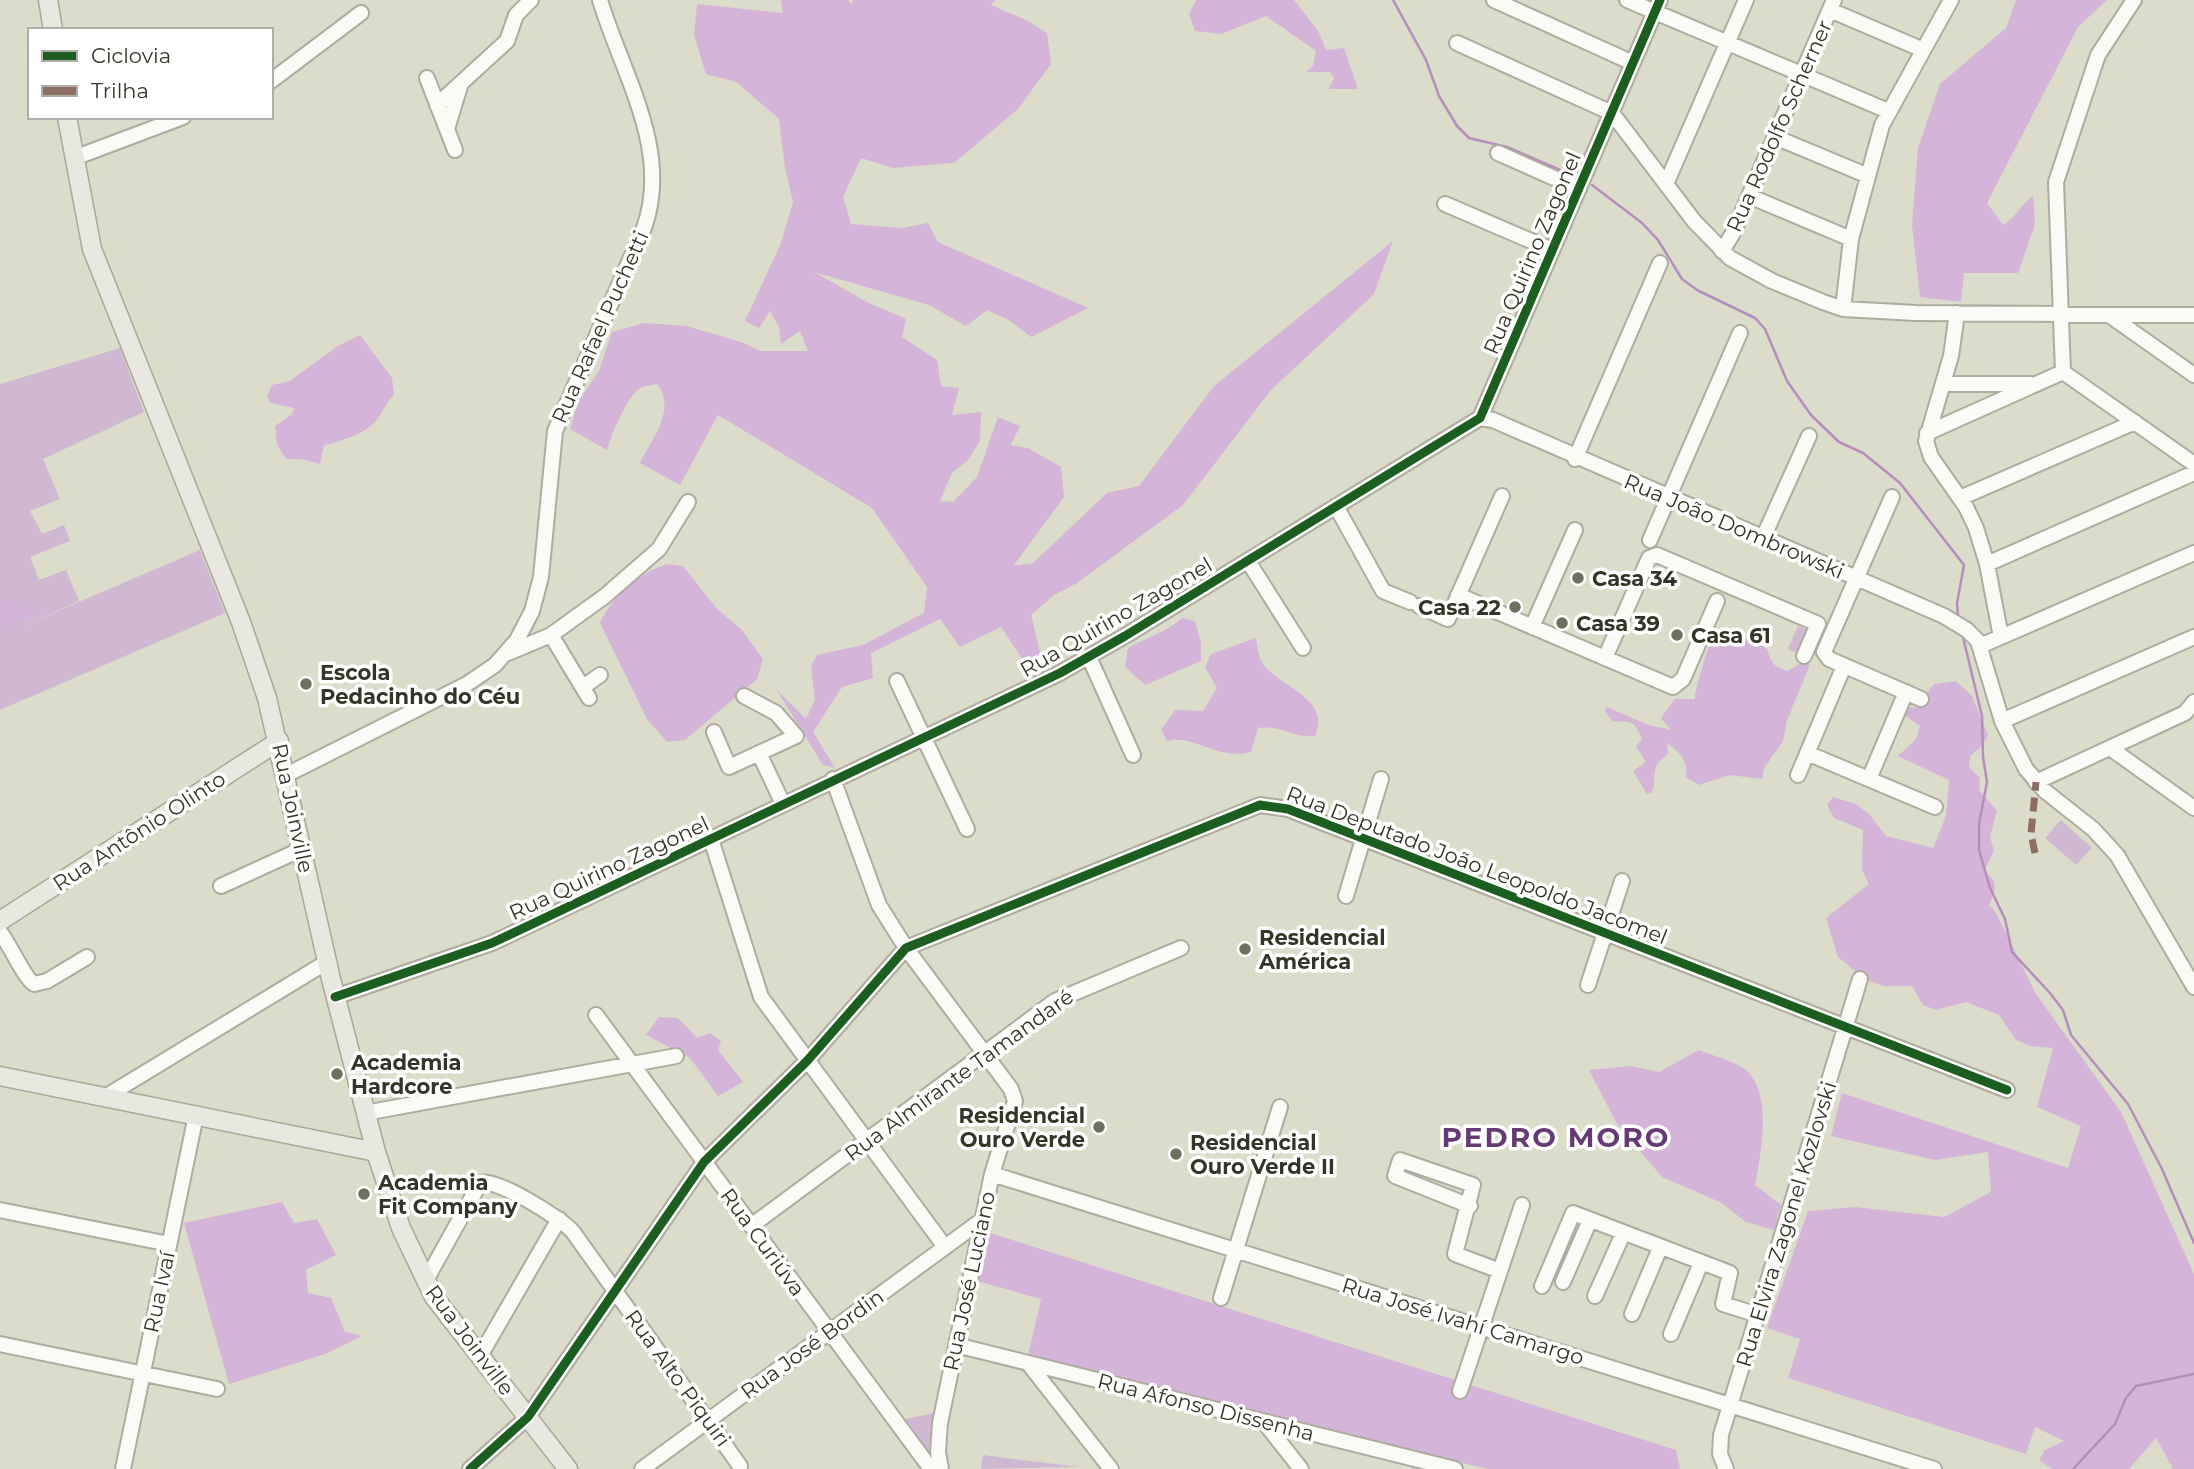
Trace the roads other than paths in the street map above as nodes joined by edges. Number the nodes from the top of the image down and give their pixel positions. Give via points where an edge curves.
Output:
1 (48, 0) edge
2 (531, 0) edge
3 (600, 0) edge
4 (1494, 0) edge
5 (1628, 0) edge
6 (1746, 0) edge
7 (1951, 0) edge
8 (2134, 0) edge
9 (1832, 5) edge
10 (1657, 6) edge
11 (361, 13) dead end
12 (53, 28) edge
13 (1457, 43) dead end
14 (1727, 43) junction
15 (1921, 49) junction
16 (1633, 63) junction
17 (1802, 75) junction
18 (427, 78) dead end
19 (273, 79) edge
20 (462, 82) junction
21 (437, 105) junction
22 (1888, 111) junction
23 (1612, 113) junction
24 (67, 119) edge
25 (178, 119) edge
26 (447, 130) junction
27 (1775, 137) junction
28 (455, 150) dead end
29 (1498, 153) dead end
30 (74, 158) junction
31 (1866, 175) junction
32 (1666, 184) junction
33 (1579, 189) junction
34 (1749, 196) junction
35 (1444, 204) dead end
36 (1851, 239) junction
37 (1552, 250) junction
38 (1722, 251) junction
39 (1660, 263) dead end
40 (1843, 309) junction
41 (1957, 313) junction
42 (2060, 314) junction
43 (2108, 314) junction
44 (2194, 315) edge
45 (1740, 333) dead end
46 (2063, 372) junction
47 (2194, 374) edge
48 (1943, 384) junction
49 (2035, 384) junction
50 (1480, 418) junction
51 (2135, 422) junction
52 (1927, 433) junction
53 (1809, 436) dead end
54 (1576, 458) junction
55 (2194, 464) edge
56 (2194, 473) edge
57 (1502, 496) dead end
58 (1892, 497) dead end
59 (1668, 498) junction
60 (1960, 498) junction
61 (688, 502) dead end
62 (1336, 506) junction
63 (1575, 530) dead end
64 (1763, 538) junction
65 (1650, 540) dead end
66 (2194, 553) edge
67 (1248, 561) junction
68 (1987, 564) junction
69 (1858, 579) junction
70 (1458, 595) junction
71 (1717, 601) dead end
72 (1532, 627) junction
73 (551, 635) junction
74 (2001, 637) junction
75 (2194, 637) edge
76 (1980, 646) junction
77 (1303, 648) dead end
78 (508, 653) junction
79 (1804, 656) dead end
80 (1089, 657) junction
81 (1605, 659) junction
82 (1844, 666) junction
83 (600, 676) dead end
84 (897, 681) dead end
85 (1906, 692) junction
86 (744, 696) dead end
87 (1921, 699) dead end
88 (2191, 711) edge
89 (2002, 721) junction
90 (714, 732) dead end
91 (923, 737) junction
92 (279, 741) junction
93 (2110, 748) junction
94 (760, 753) junction
95 (1807, 753) junction
96 (1133, 755) dead end
97 (286, 775) junction
98 (1798, 775) dead end
99 (833, 779) junction
100 (1381, 779) dead end
101 (1869, 779) junction
102 (2036, 782) junction
103 (783, 804) junction
104 (1936, 807) dead end
105 (2194, 808) edge
106 (967, 829) dead end
107 (1364, 838) junction
108 (711, 839) junction
109 (302, 849) junction
110 (1622, 881) dead end
111 (221, 886) dead end
112 (1346, 896) dead end
113 (0, 921) edge
114 (0, 932) edge
115 (1605, 933) junction
116 (906, 948) junction
117 (1181, 948) dead end
118 (87, 957) dead end
119 (327, 962) junction
120 (1860, 979) dead end
121 (1588, 985) dead end
122 (2194, 987) edge
123 (335, 997) junction
124 (596, 1015) dead end
125 (1846, 1027) junction
126 (984, 1054) junction
127 (677, 1056) dead end
128 (807, 1062) junction
129 (632, 1063) junction
130 (0, 1076) edge
131 (2007, 1090) dead end
132 (105, 1097) junction
133 (1280, 1107) dead end
134 (365, 1113) junction
135 (195, 1115) junction
136 (866, 1141) junction
137 (376, 1152) junction
138 (704, 1162) junction
139 (992, 1174) junction
140 (1522, 1205) dead end
141 (1470, 1206) junction
142 (0, 1210) edge
143 (559, 1219) junction
144 (982, 1220) junction
145 (1590, 1220) junction
146 (751, 1226) junction
147 (1623, 1234) junction
148 (169, 1244) junction
149 (945, 1247) junction
150 (1660, 1248) junction
151 (1235, 1250) junction
152 (1702, 1264) junction
153 (1500, 1271) junction
154 (425, 1282) junction
155 (1563, 1282) dead end
156 (1542, 1286) dead end
157 (615, 1291) junction
158 (1595, 1296) dead end
159 (1221, 1298) dead end
160 (1632, 1314) dead end
161 (1758, 1315) junction
162 (1481, 1327) junction
163 (829, 1332) junction
164 (1671, 1335) dead end
165 (0, 1344) edge
166 (956, 1345) junction
167 (480, 1356) junction
168 (1028, 1363) junction
169 (143, 1374) junction
170 (217, 1389) dead end
171 (1460, 1391) dead end
172 (1730, 1405) junction
173 (528, 1417) junction
174 (708, 1420) junction
175 (1264, 1422) junction
176 (740, 1466) dead end
177 (123, 1469) edge
178 (470, 1469) edge
179 (568, 1469) edge
180 (642, 1469) edge
181 (931, 1469) edge
182 (941, 1469) edge
183 (1111, 1469) edge
184 (1301, 1469) edge
185 (1455, 1469) edge
186 (1726, 1469) edge
187 (1934, 1469) edge

1 - 12 main road
2 - 20 street via 516,15 507,41
3 - 78 street, Rua Rafael Puchetti via 649,142 653,197 645,228 555,431 539,586 526,626
4 - 16 street
5 - 10 street
6 - 14 street
7 - 15 street
8 - 42 street via 2098,55 2056,182
9 - 15 street
9 - 17 street, Rua Rodolfo Scherner
10 - 14 street
10 - 16 street, Rua Quirino Zagonel
11 - 19 street
13 - 23 street
14 - 17 street
14 - 32 street
15 - 22 street
16 - 23 street, Rua Quirino Zagonel
17 - 22 street
17 - 27 street, Rua Rodolfo Scherner
18 - 21 street
20 - 21 street
20 - 26 street
21 - 26 street
22 - 31 street
23 - 32 street
23 - 33 street, Rua Quirino Zagonel
24 - 30 main road, Rua Joinville
25 - 30 street
26 - 28 street
27 - 31 street
27 - 34 street, Rua Rodolfo Scherner
29 - 33 street
30 - 92 main road, Rua Joinville via 92,249 242,622
31 - 36 street
32 - 38 street
33 - 37 street, Rua Quirino Zagonel
34 - 36 street
34 - 38 street, Rua Rodolfo Scherner
35 - 37 street
36 - 40 street
37 - 50 street, Rua Quirino Zagonel
38 - 40 street via 1772,281
39 - 54 street
40 - 41 street
41 - 42 street
41 - 48 street
42 - 43 street
42 - 46 street
43 - 44 street
43 - 47 street
45 - 59 street
46 - 49 street
46 - 51 street
48 - 49 street
48 - 52 street
49 - 52 street
50 - 54 street, Rua João Dombrowski
50 - 62 street, Rua Quirino Zagonel
51 - 55 street
51 - 60 street
52 - 60 street via 1931,457
53 - 64 street
54 - 59 street, Rua João Dombrowski
56 - 68 street
57 - 70 street
58 - 69 street
59 - 64 street, Rua João Dombrowski
59 - 65 street
60 - 68 street
61 - 73 street via 654,554
62 - 67 street, Rua Quirino Zagonel
62 - 70 street via 1383,591 1448,619
63 - 72 street
64 - 69 street, Rua João Dombrowski
66 - 74 street
67 - 77 street
67 - 80 street, Rua Quirino Zagonel
68 - 74 street
69 - 76 street, Rua João Dombrowski via 1951,620 1967,629
69 - 82 street via 1827,642 1826,656
70 - 72 street
71 - 81 street via 1677,685 1668,686
72 - 81 street
73 - 78 street
73 - 83 street via 586,692
74 - 76 street
75 - 89 street
76 - 89 street
78 - 97 street, Rua Rafael Puchetti via 454,692
79 - 81 street via 1818,624 1759,605 1654,555
80 - 91 street, Rua Quirino Zagonel
80 - 96 street
82 - 85 street
82 - 95 street
84 - 91 street
85 - 87 street
85 - 101 street
86 - 94 street via 776,713 796,736
88 - 93 street
89 - 102 street via 2016,754
90 - 94 street via 729,767
91 - 99 street, Rua Quirino Zagonel
91 - 106 street
92 - 97 main road, Rua Joinville
92 - 113 main road, Rua Antônio Olinto
93 - 102 street
93 - 105 street
94 - 103 street
95 - 98 street
95 - 101 street
97 - 109 main road, Rua Joinville
99 - 103 street, Rua Quirino Zagonel
99 - 116 street via 870,887
100 - 107 street
101 - 104 street
102 - 122 street via 2117,855
103 - 108 street, Rua Quirino Zagonel
107 - 112 street
107 - 115 street, Rua Deputado João Leopoldo Jacomel
107 - 116 street, Rua Deputado João Leopoldo Jacomel via 1288,809 1260,806
108 - 123 street, Rua Quirino Zagonel via 492,943
108 - 128 street via 755,985
109 - 111 street
109 - 119 main road, Rua Joinville
110 - 115 street
114 - 118 street via 34,984
115 - 121 street
115 - 125 street, Rua Deputado João Leopoldo Jacomel
116 - 126 street
116 - 128 street, Rua Deputado João Leopoldo Jacomel
117 - 126 street, Rua Almirante Tamandaré via 1065,996
119 - 123 main road, Rua Joinville
119 - 132 street
120 - 125 street, Rua Elvira Zagonel Kozlovski
123 - 134 main road, Rua Joinville
124 - 129 street, Rua Curiúva
125 - 131 street, Rua Deputado João Leopoldo Jacomel
125 - 161 street, Rua Elvira Zagonel Kozlovski
126 - 136 street, Rua Almirante Tamandaré
126 - 139 street, Rua José Luciano via 1014,1096
127 - 129 street
128 - 136 street
128 - 138 street, Rua Deputado João Leopoldo Jacomel
129 - 134 street
129 - 138 street, Rua Curiúva
130 - 132 main road
132 - 135 main road
133 - 151 street
134 - 137 main road, Rua Joinville
135 - 137 main road
135 - 148 street, Rua Ivaí
136 - 146 street, Rua Almirante Tamandaré
136 - 149 street
137 - 154 main road, Rua Joinville via 404,1237
138 - 146 street, Rua Curiúva
138 - 157 street, Rua Deputado João Leopoldo Jacomel
139 - 144 street, Rua José Luciano
139 - 151 street, Rua José Ivahí Camargo
140 - 153 street
141 - 141 street via 1395,1176 1400,1160 1474,1185
141 - 153 street via 1455,1254
142 - 148 street
143 - 154 street, Rua Alto Piquiri via 493,1182 480,1183
143 - 157 street, Rua Alto Piquiri
143 - 167 street
144 - 149 street, Rua José Bordin
144 - 166 street, Rua José Luciano
145 - 147 street
145 - 155 street
145 - 156 street via 1570,1213
146 - 163 street, Rua Curiúva
147 - 150 street
147 - 158 street
148 - 169 street, Rua Ivaí
149 - 163 street, Rua José Bordin
150 - 152 street
150 - 160 street
151 - 159 street
151 - 162 street, Rua José Ivahí Camargo
152 - 161 street via 1731,1273 1723,1304
152 - 164 street
153 - 162 street
154 - 167 main road, Rua Joinville
157 - 173 street, Rua Deputado João Leopoldo Jacomel
157 - 174 street, Rua Alto Piquiri
161 - 172 street, Rua Elvira Zagonel Kozlovski
162 - 171 street
162 - 172 street, Rua José Ivahí Camargo
163 - 174 street, Rua José Bordin
163 - 181 street, Rua Curiúva
165 - 169 street
166 - 168 street, Rua Afonso Dissenha
166 - 182 street, Rua José Luciano via 938,1438
167 - 173 main road, Rua Joinville
168 - 175 street, Rua Afonso Dissenha
168 - 183 street
169 - 170 street
169 - 177 street, Rua Ivaí
172 - 186 street, Rua Elvira Zagonel Kozlovski via 1720,1444
172 - 187 street, Rua José Ivahí Camargo
173 - 178 street, Rua Deputado João Leopoldo Jacomel
173 - 179 main road, Rua Joinville
174 - 176 street, Rua Alto Piquiri
174 - 180 street, Rua José Bordin
175 - 184 street
175 - 185 street, Rua Afonso Dissenha

